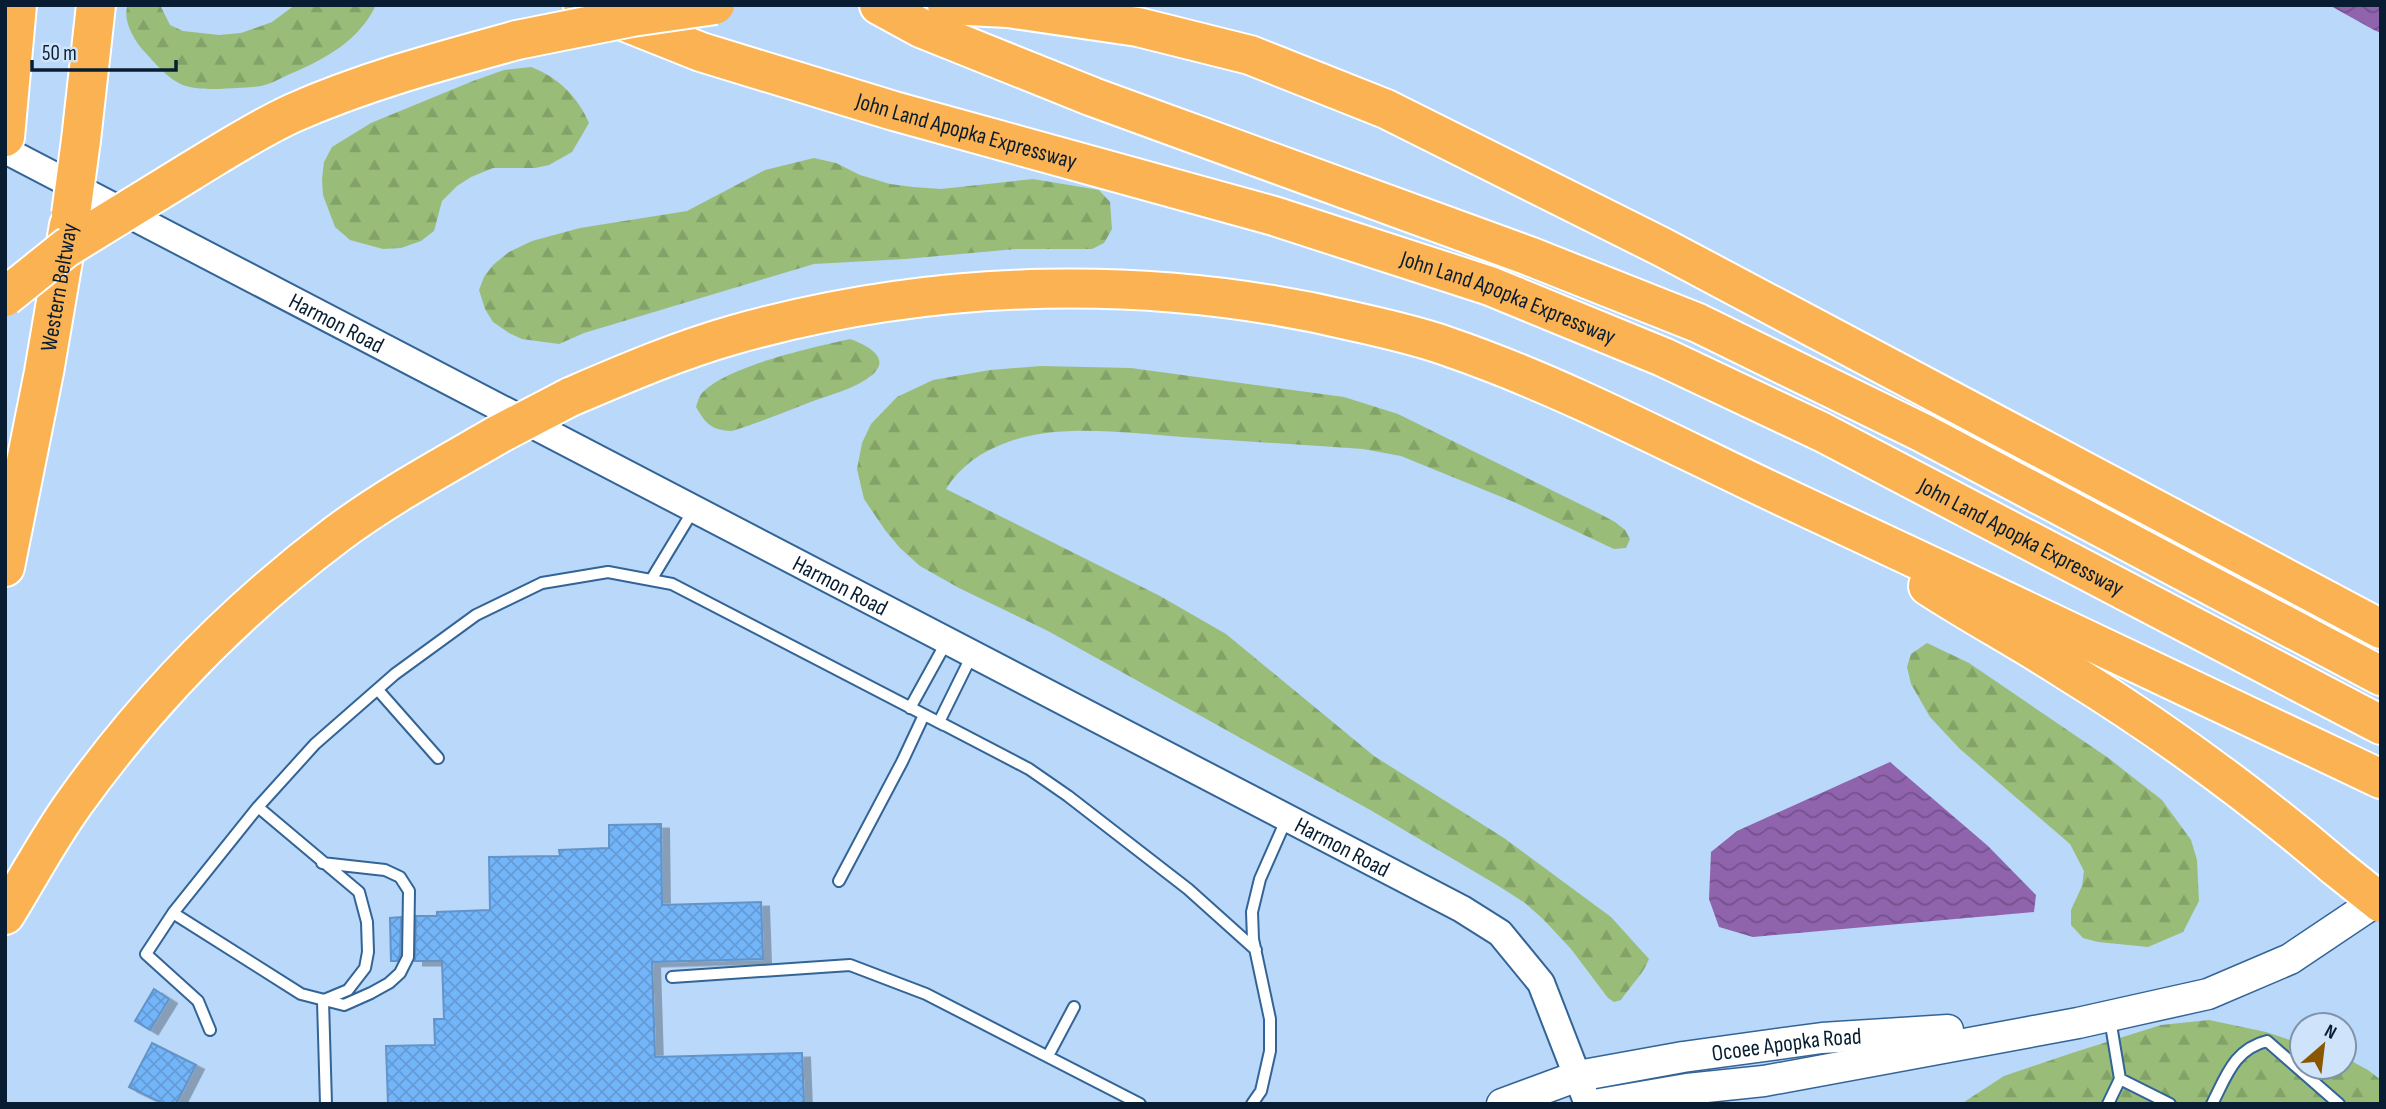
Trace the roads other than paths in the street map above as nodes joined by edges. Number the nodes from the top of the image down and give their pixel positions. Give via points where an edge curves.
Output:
1 (17, 5) edge
2 (96, 5) edge
3 (583, 5) edge
4 (715, 5) edge
5 (879, 5) edge
6 (947, 5) edge
7 (7, 120) edge
8 (5, 150) edge
9 (5, 297) edge
10 (1796, 503) junction
11 (694, 509) junction
12 (5, 567) edge
13 (651, 580) junction
14 (2381, 629) edge
15 (947, 641) junction
16 (972, 654) junction
17 (2381, 676) edge
18 (378, 690) junction
19 (910, 708) junction
20 (924, 715) junction
21 (942, 723) junction
22 (2381, 725) edge
23 (438, 758) dead end
24 (2381, 779) edge
25 (258, 807) junction
26 (1287, 818) junction
27 (323, 863) junction
28 (839, 881) dead end
29 (2381, 898) edge
30 (2381, 904) edge
31 (173, 913) junction
32 (5, 915) edge
33 (1256, 950) junction
34 (672, 977) dead end
35 (323, 1001) junction
36 (1074, 1007) dead end
37 (2110, 1016) junction
38 (2078, 1023) junction
39 (209, 1030) dead end
40 (1048, 1056) junction
41 (1578, 1076) junction
42 (2120, 1079) junction
43 (327, 1104) edge
44 (1140, 1104) edge
45 (1252, 1104) edge
46 (1502, 1104) edge
47 (1588, 1104) edge
48 (1600, 1104) edge
49 (2108, 1104) edge
50 (2171, 1104) edge
51 (2212, 1104) edge
52 (2339, 1104) edge

1 - 7 highway
2 - 12 highway, Western Beltway, bridge via 71,214
3 - 22 highway, John Land Apopka Expressway via 713,56 1274,216 1490,286 1663,356 1822,432
4 - 9 highway, bridge via 517,40 395,74 333,97 292,114 191,171 66,248
5 - 17 highway, John Land Apopka Expressway via 921,28 1093,97 1529,256 1698,323 1923,433
6 - 14 highway via 1008,8 1138,27 1251,55 1386,109 1662,247
8 - 11 street, Harmon Road
10 - 24 highway
10 - 30 highway, bridge via 2176,743 2270,810
10 - 32 highway, bridge via 1552,388 1447,346 1316,312 1132,289 1014,289 860,307 779,324 648,364 570,397 403,490 338,533 236,618 133,726 74,804
11 - 13 lane
11 - 15 street, Harmon Road
13 - 18 lane via 608,572 542,583 476,615
13 - 19 lane via 672,584
15 - 16 street, Harmon Road
15 - 19 lane
16 - 21 lane
16 - 26 street, Harmon Road
18 - 23 lane
18 - 25 lane via 315,744
19 - 20 lane
20 - 21 lane
20 - 28 lane
21 - 33 lane via 1029,769 1068,796 1188,889
25 - 27 lane
25 - 31 lane
26 - 33 lane via 1260,879 1252,912
26 - 41 street, Harmon Road via 1500,933 1541,983
27 - 35 lane via 359,892 368,952 358,980
27 - 35 lane via 385,870 400,877 409,891 408,957 400,973 344,1005
29 - 37 main road, Ocoee Apopka Road via 2290,959 2208,994
31 - 35 lane via 301,993
31 - 39 lane via 146,954 198,1001
33 - 45 lane via 1270,1019 1270,1051 1261,1091
34 - 40 lane via 850,965 926,994
35 - 43 lane
36 - 40 lane
37 - 38 main road, Ocoee Apopka Road
37 - 42 lane
38 - 41 main road, Ocoee Apopka Road via 1822,1038
38 - 48 main road, Ocoee Apopka Road via 1764,1081
40 - 44 lane
41 - 46 main road, Ocoee Apopka Road
41 - 47 street, Harmon Road
42 - 49 lane
42 - 50 lane
51 - 52 lane via 2234,1062 2251,1045 2267,1041

